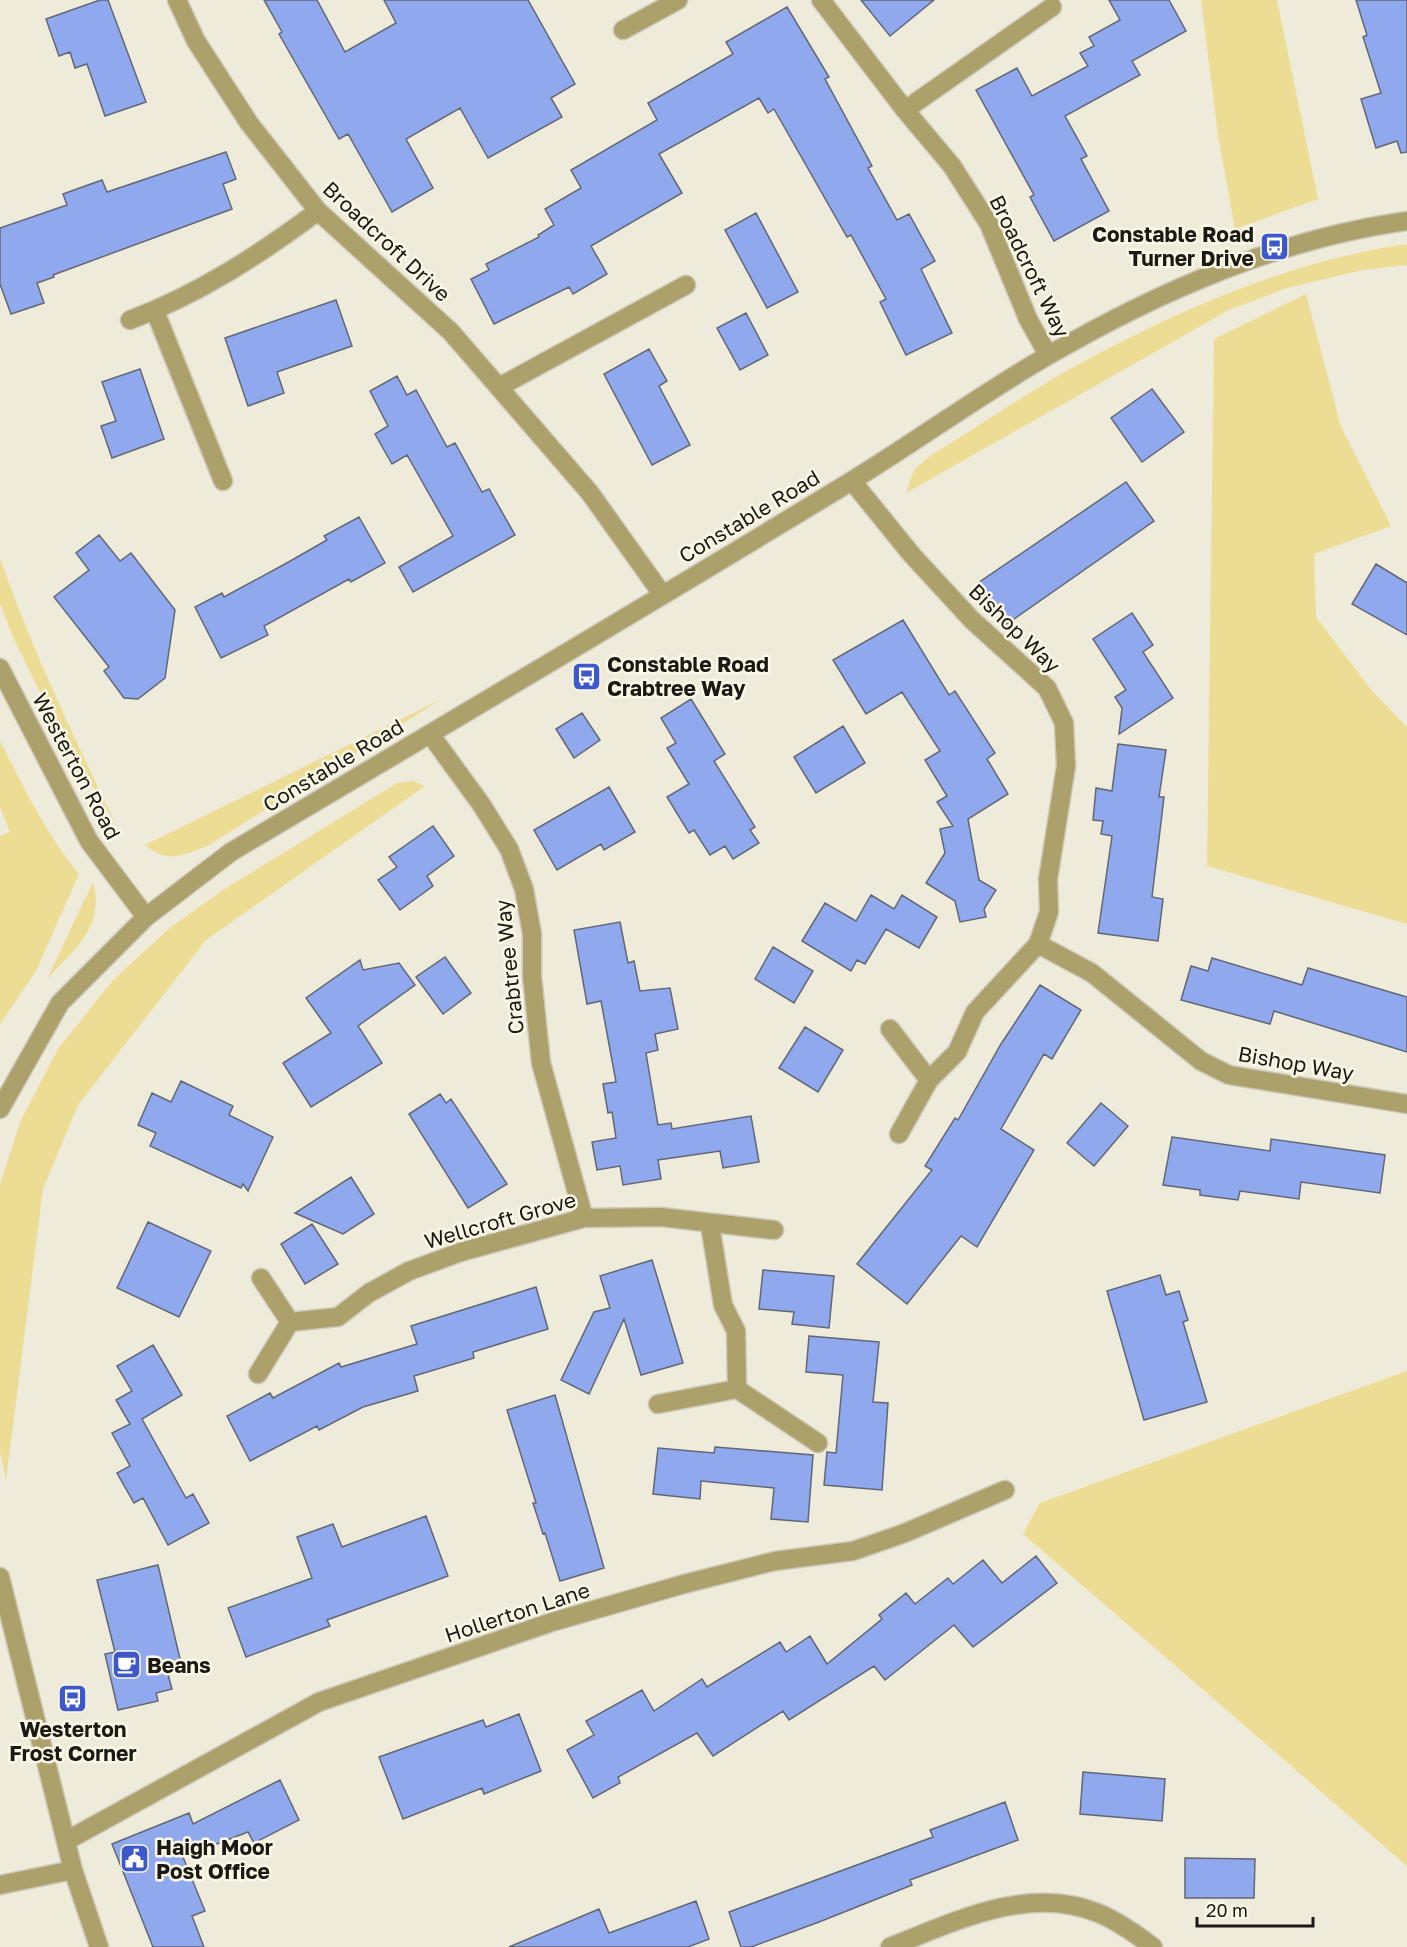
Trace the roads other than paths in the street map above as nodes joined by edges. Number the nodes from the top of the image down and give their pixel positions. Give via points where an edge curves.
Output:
1 (177, 0) edge
2 (678, 0) edge
3 (821, 0) edge
4 (1052, 7) dead end
5 (622, 30) dead end
6 (905, 110) junction
7 (318, 211) junction
8 (1407, 221) edge
9 (686, 285) dead end
10 (155, 311) junction
11 (130, 320) dead end
12 (1048, 355) junction
13 (499, 387) junction
14 (223, 481) dead end
15 (852, 481) junction
16 (662, 594) junction
17 (0, 668) edge
18 (430, 734) junction
19 (146, 917) junction
20 (1038, 944) junction
21 (890, 1029) dead end
22 (929, 1080) junction
23 (1407, 1104) edge
24 (0, 1110) edge
25 (899, 1134) dead end
26 (584, 1218) junction
27 (710, 1225) junction
28 (774, 1230) dead end
29 (261, 1278) dead end
30 (290, 1322) junction
31 (258, 1374) dead end
32 (737, 1389) junction
33 (657, 1404) dead end
34 (818, 1443) dead end
35 (1005, 1490) dead end
36 (0, 1577) edge
37 (66, 1841) junction
38 (73, 1870) junction
39 (0, 1885) edge
40 (99, 1947) edge
41 (890, 1947) edge
42 (1153, 1947) edge

1 - 7 street, Broadcroft Drive via 196,41 249,123
2 - 5 street
3 - 6 street, Broadcroft Way
4 - 6 street
6 - 12 street, Broadcroft Way via 952,166 989,224 1028,319
7 - 10 street via 266,250
7 - 13 street, Broadcroft Drive via 451,332
8 - 12 street, Constable Road via 1295,245 1215,271
9 - 13 street
10 - 11 street
10 - 14 street
12 - 15 street, Constable Road
13 - 16 street, Broadcroft Drive via 590,494
15 - 16 street, Constable Road
15 - 20 street, Bishop Way via 934,580 1047,687 1064,723 1066,766 1048,879 1049,912
16 - 18 street, Constable Road
17 - 19 street, Westerton Road via 89,841
18 - 19 street, Constable Road via 231,852
18 - 26 street, Crabtree Way via 509,849 524,889 532,934 532,976 542,1063
19 - 24 street via 60,1003
20 - 22 street, Bishop Way via 975,1012 957,1052
20 - 23 street, Bishop Way via 1092,973 1200,1061 1229,1076
21 - 22 street
22 - 25 street, Bishop Way
26 - 27 street, Wellcroft Grove via 661,1217
26 - 30 street, Wellcroft Grove via 461,1252 409,1271 369,1293 338,1317
27 - 28 street, Wellcroft Grove
27 - 32 street via 723,1305 736,1331
29 - 30 street
30 - 31 street
32 - 33 street
32 - 34 street
35 - 37 street, Hollerton Lane via 853,1551 775,1561 629,1600 552,1622 319,1702
36 - 37 street
37 - 38 street
38 - 39 street
38 - 40 street
41 - 42 street via 978,1912 1018,1905 1059,1904 1097,1912

